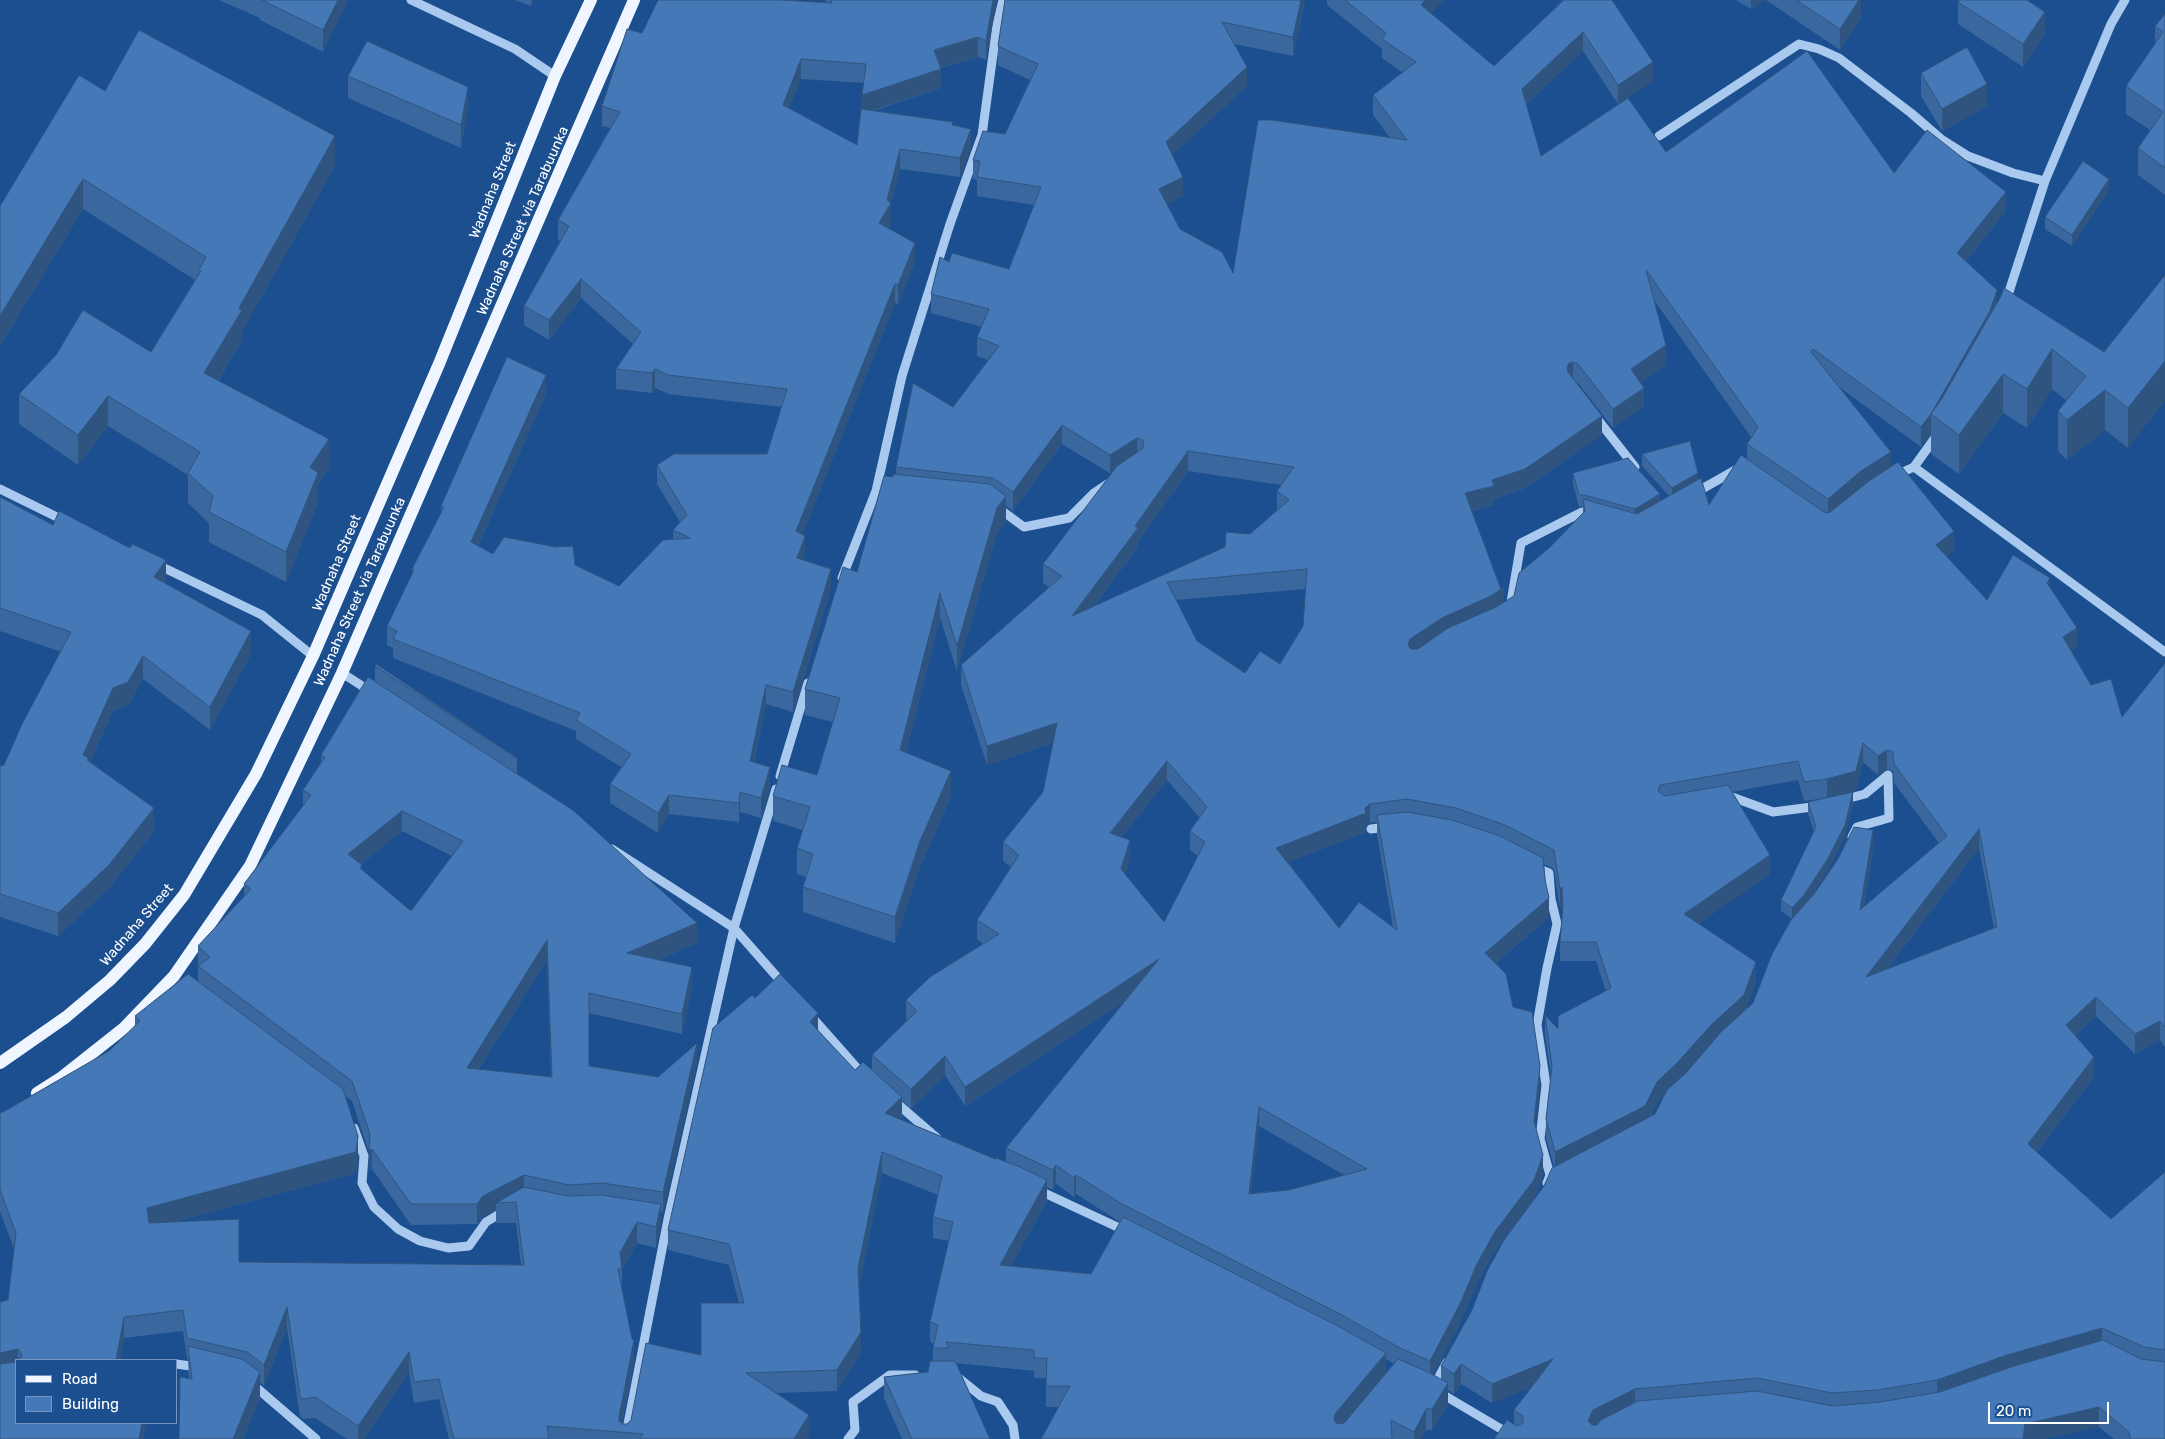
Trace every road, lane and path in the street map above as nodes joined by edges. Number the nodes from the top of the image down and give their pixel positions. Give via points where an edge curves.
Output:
1 (411, 0) edge
2 (591, 0) edge
3 (634, 0) edge
4 (1003, 0) edge
5 (2125, 0) edge
6 (555, 76) junction
7 (1659, 136) dead end
8 (2045, 181) junction
9 (2002, 314) edge
10 (1591, 411) edge
11 (1940, 428) edge
12 (1914, 467) junction
13 (1749, 472) edge
14 (1640, 474) edge
15 (1116, 478) edge
16 (1888, 480) edge
17 (0, 490) edge
18 (1686, 498) edge
19 (992, 504) edge
20 (1600, 517) edge
21 (79, 527) edge
22 (148, 560) edge
23 (838, 587) edge
24 (1502, 616) edge
25 (2165, 652) edge
26 (313, 656) junction
27 (812, 672) edge
28 (342, 673) junction
29 (384, 700) edge
30 (1712, 800) edge
31 (1398, 826) edge
32 (1371, 830) dead end
33 (600, 841) edge
34 (1849, 842) edge
35 (1523, 861) edge
36 (734, 928) junction
37 (792, 995) edge
38 (805, 1009) edge
39 (0, 1063) edge
40 (871, 1082) edge
41 (884, 1093) edge
42 (26, 1100) edge
43 (352, 1122) edge
44 (947, 1148) edge
45 (1563, 1174) edge
46 (1031, 1186) edge
47 (516, 1205) edge
48 (1133, 1235) edge
49 (1452, 1353) edge
50 (178, 1364) edge
51 (210, 1370) edge
52 (927, 1375) edge
53 (946, 1375) edge
54 (245, 1379) edge
55 (316, 1439) edge
56 (626, 1439) edge
57 (848, 1439) edge
58 (1015, 1439) edge
59 (1518, 1439) edge

1 - 6 street via 515,49
2 - 6 main road, Wadnaha Street
3 - 28 main road, Wadnaha Street via Tarabuunka
4 - 23 street via 982,135 902,376 881,491
5 - 8 street via 2111,24
6 - 26 main road, Wadnaha Street via 439,364
7 - 8 street via 1799,44 1840,58 1912,113 1941,140 1968,156
8 - 9 street
10 - 14 street
11 - 12 street
12 - 16 street
12 - 25 street
13 - 18 street via 1742,467
15 - 19 street via 1094,493 1069,518 1024,527
17 - 21 street
20 - 24 street via 1582,512 1521,542 1510,610
22 - 26 street via 262,615
26 - 39 main road, Wadnaha Street via 256,774 184,895 145,944 110,980 66,1017
27 - 36 street
28 - 29 street
28 - 42 main road, Wadnaha Street via Tarabuunka via 250,866 178,979 124,1028 62,1077
30 - 34 street via 1732,797 1773,812 1833,803 1864,794 1888,775 1889,818 1858,827
31 - 32 street
33 - 36 street
35 - 45 street via 1549,873 1557,924 1537,1025 1546,1085 1540,1138 1550,1175 1546,1186
36 - 37 street
36 - 56 street via 664,1218
38 - 40 street
41 - 44 street
43 - 47 street via 364,1156 362,1183 374,1207 398,1229 420,1241 448,1248 469,1246 486,1222
46 - 48 street
49 - 59 street via 1428,1386
50 - 51 street
52 - 57 street via 890,1374 853,1402 855,1430
53 - 58 street via 955,1375 981,1396 998,1402 1013,1425
54 - 55 street

